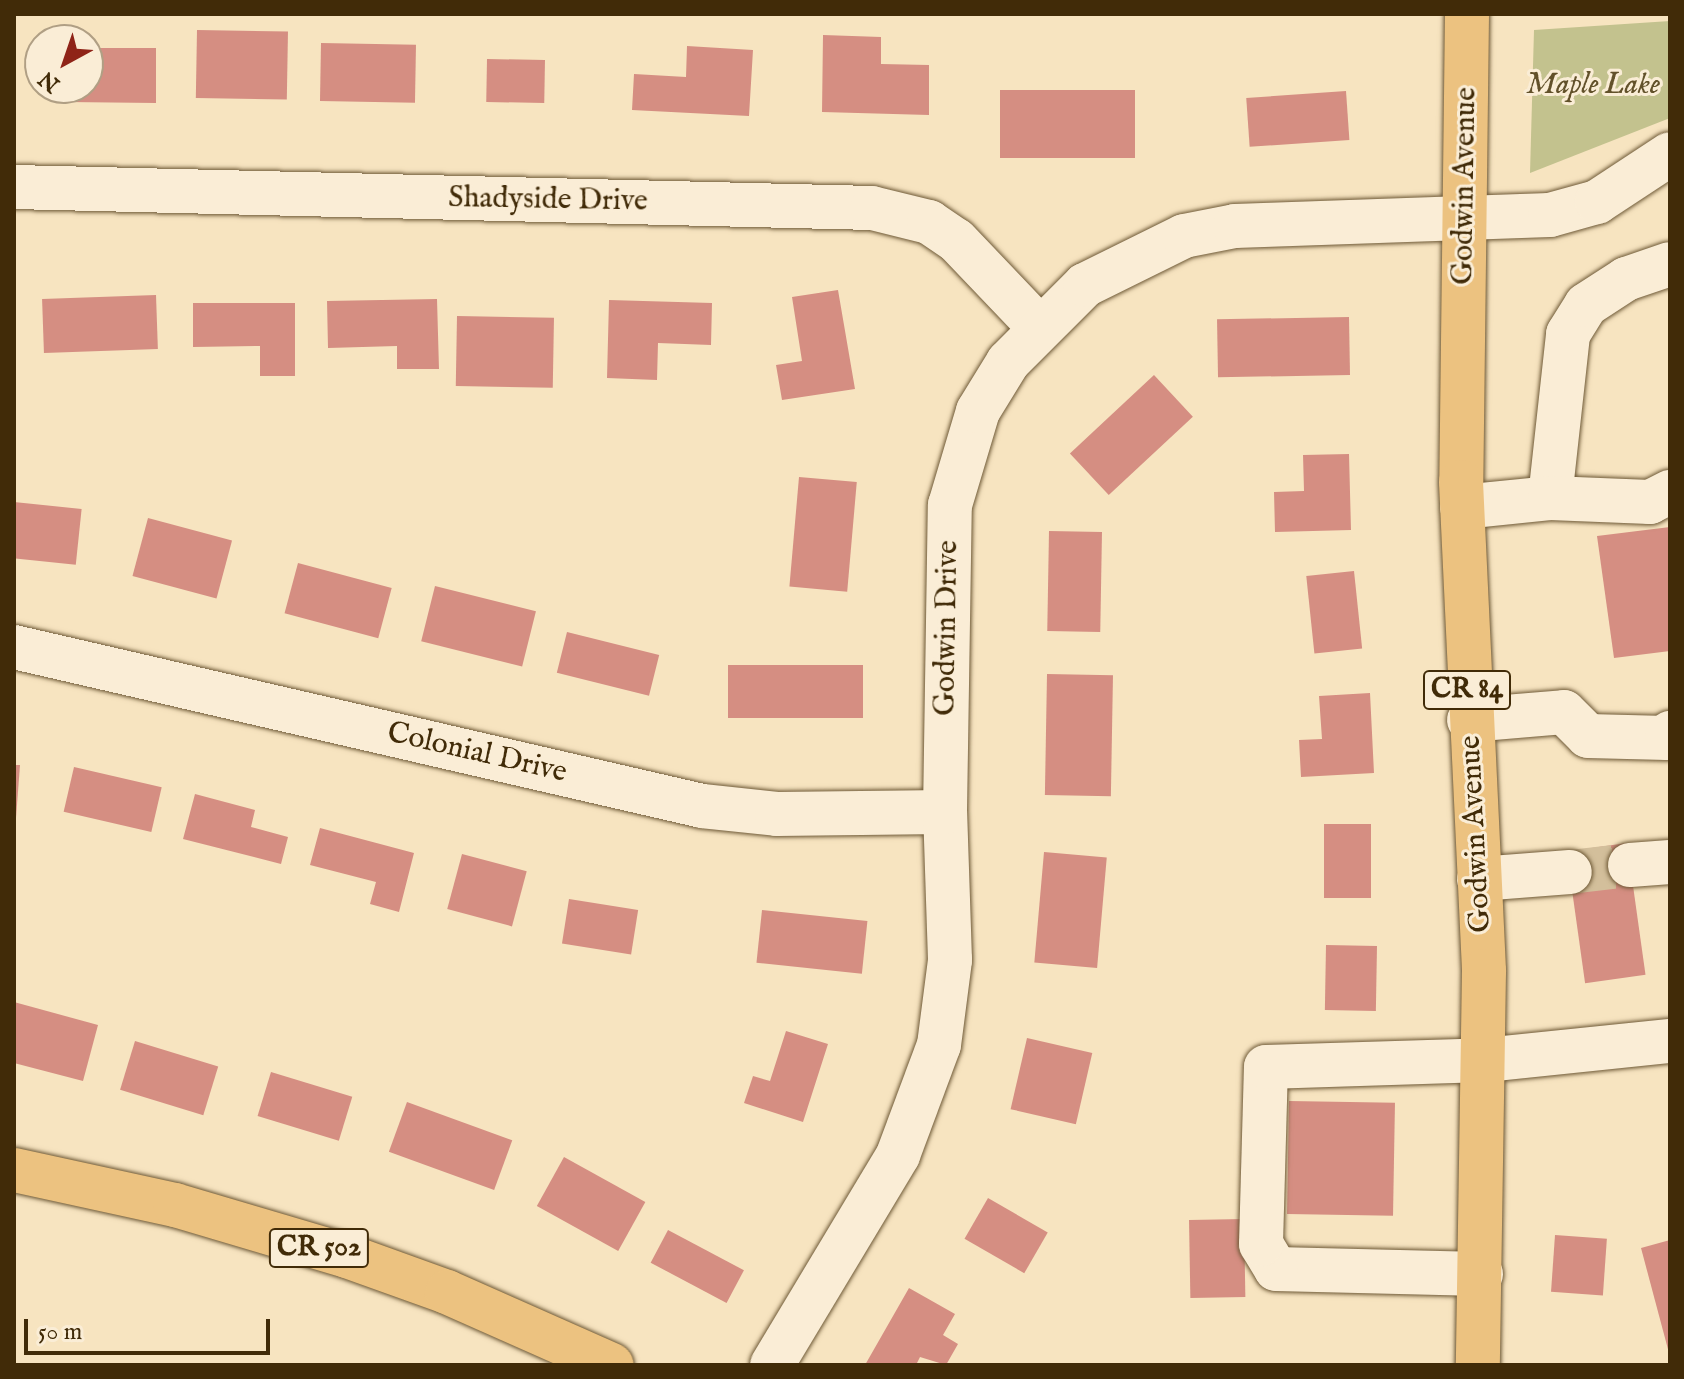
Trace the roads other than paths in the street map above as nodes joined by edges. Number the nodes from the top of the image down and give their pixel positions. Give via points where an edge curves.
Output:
1 (1467, 14) edge
2 (1670, 154) edge
3 (14, 187) edge
4 (1464, 215) junction
5 (1670, 264) edge
6 (1038, 326) junction
7 (1670, 492) edge
8 (1550, 498) junction
9 (1462, 507) junction
10 (14, 647) edge
11 (1469, 720) junction
12 (1668, 736) edge
13 (945, 812) junction
14 (1570, 872) tunnel mouth
15 (1479, 879) junction
16 (1670, 1041) edge
17 (1485, 1060) junction
18 (14, 1170) edge
19 (1481, 1274) junction
20 (612, 1365) edge
21 (772, 1365) edge
22 (1478, 1365) edge

1 - 4 main road, Godwin Avenue / CR 84
2 - 4 street, Godwin Drive via 1597,202 1550,215
3 - 6 street, Shadyside Drive via 886,210 929,222 956,240
4 - 6 street, Godwin Drive via 1235,226 1184,236 1085,285
4 - 9 main road, Godwin Avenue / CR 84
5 - 8 street via 1626,279 1586,305 1568,334
6 - 13 street, Godwin Drive via 978,411 950,505
7 - 8 street via 1650,502
8 - 9 street
9 - 11 main road, Godwin Avenue / CR 84
10 - 13 street, Colonial Drive via 702,806 777,814
11 - 12 street via 1564,712 1588,736
11 - 15 main road, Godwin Avenue / CR 84
13 - 21 street, Godwin Drive via 950,960 939,1045 898,1155
14 - 15 street
15 - 17 main road, Godwin Avenue / CR 84
16 - 17 street
17 - 19 main road, Godwin Avenue / CR 84
17 - 19 street via 1266,1067 1261,1244 1276,1269
18 - 20 main road, CR 502 via 175,1205 347,1256 447,1292
19 - 22 main road, Godwin Avenue / CR 84

